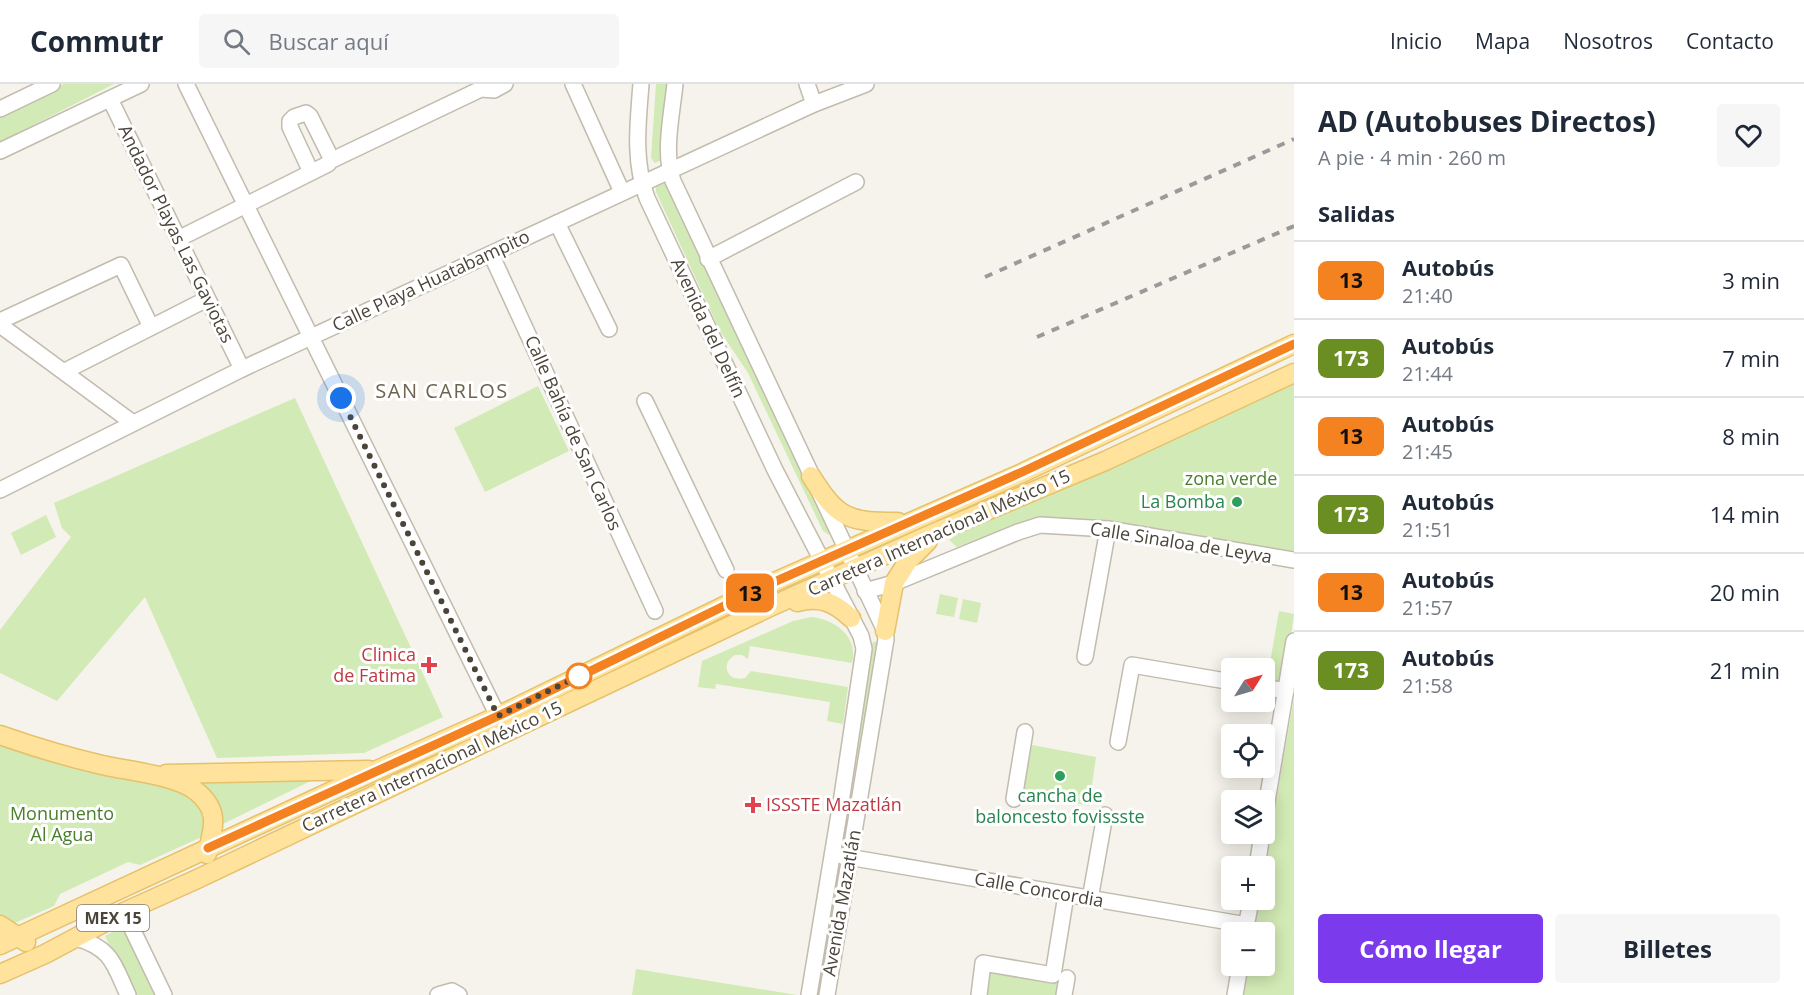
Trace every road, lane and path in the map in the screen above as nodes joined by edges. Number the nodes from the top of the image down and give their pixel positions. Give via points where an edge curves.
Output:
1 (52, 84) edge
2 (141, 84) edge
3 (186, 84) edge
4 (573, 84) edge
5 (641, 84) edge
6 (675, 84) edge
7 (807, 84) edge
8 (866, 84) edge
9 (491, 86) edge
10 (110, 99) junction
11 (814, 104) junction
12 (0, 109) edge
13 (0, 151) edge
14 (330, 161) junction
15 (669, 171) junction
16 (311, 172) junction
17 (856, 182) dead end
18 (642, 183) junction
19 (622, 192) junction
20 (246, 205) junction
21 (557, 223) junction
22 (178, 239) junction
23 (491, 254) junction
24 (708, 258) junction
25 (207, 299) junction
26 (0, 323) edge
27 (152, 327) junction
28 (609, 329) dead end
29 (311, 337) junction
30 (1294, 344) edge
31 (242, 369) junction
32 (65, 371) junction
33 (1294, 373) edge
34 (645, 401) dead end
35 (133, 423) junction
36 (811, 476) junction
37 (0, 490) edge
38 (906, 522) junction
39 (1108, 528) junction
40 (936, 532) junction
41 (845, 550) junction
42 (1294, 560) edge
43 (821, 561) junction
44 (854, 569) junction
45 (726, 570) dead end
46 (831, 580) junction
47 (894, 584) junction
48 (865, 591) junction
49 (772, 606) junction
50 (655, 611) dead end
51 (851, 618) junction
52 (885, 631) junction
53 (1294, 641) edge
54 (1085, 657) dead end
55 (1221, 680) edge
56 (1275, 689) edge
57 (1286, 691) junction
58 (498, 716) junction
59 (1025, 732) dead end
60 (0, 735) edge
61 (1118, 742) dead end
62 (377, 770) junction
63 (151, 775) junction
64 (1269, 790) edge
65 (1014, 799) dead end
66 (1105, 815) dead end
67 (208, 848) junction
68 (832, 855) junction
69 (850, 858) junction
70 (195, 880) junction
71 (1066, 895) junction
72 (1090, 899) junction
73 (124, 912) junction
74 (1221, 924) edge
75 (0, 925) edge
76 (18, 936) junction
77 (76, 938) junction
78 (0, 945) edge
79 (45, 954) junction
80 (0, 974) edge
81 (1060, 976) junction
82 (1238, 976) edge
83 (128, 995) edge
84 (164, 995) edge
85 (809, 995) edge
86 (827, 995) edge
87 (979, 995) edge
88 (1064, 995) edge
89 (1235, 995) edge

1 - 12 street
2 - 10 street
3 - 20 street
4 - 19 street
5 - 18 street, Avenida del Delfín via 637,146
6 - 15 street, Avenida del Delfín
7 - 11 street
8 - 11 street, Calle Playa Huatabampito
9 - 14 street
10 - 13 street
10 - 22 street, Andador Playas Las Gaviotas
11 - 15 street, Calle Playa Huatabampito
14 - 16 street
14 - 16 street via 310,116 306,113 294,117 290,127
15 - 18 street, Calle Playa Huatabampito
15 - 24 street, Avenida del Delfín
16 - 20 street
17 - 24 street
18 - 19 street, Calle Playa Huatabampito
18 - 43 street, Avenida del Delfín via 654,216
19 - 21 street, Calle Playa Huatabampito
20 - 22 street
20 - 29 street
21 - 23 street, Calle Playa Huatabampito
21 - 28 street
22 - 25 street, Andador Playas Las Gaviotas
23 - 29 street, Calle Playa Huatabampito
23 - 50 street, Calle Bahía de San Carlos
24 - 36 street, Avenida del Delfín
25 - 27 street
25 - 31 street, Andador Playas Las Gaviotas
26 - 27 street via 121,265
26 - 32 street
27 - 32 street
29 - 31 street, Calle Playa Huatabampito
29 - 58 street
30 - 38 main road, Carretera Internacional México 15 / MEX 15
31 - 35 street, Calle Playa Huatabampito
32 - 35 street
33 - 40 main road, Carretera Internacional México 15 / MEX 15 via 1105,462
34 - 45 street
35 - 37 street, Calle Playa Huatabampito
36 - 38 main road via 834,507 849,517 865,522
36 - 41 street, Avenida del Delfín
38 - 41 main road, Carretera Internacional México 15 / MEX 15
39 - 42 street, Calle Sinaloa de Leyva
39 - 47 street, Calle Sinaloa de Leyva via 1041,525
39 - 54 street
40 - 44 main road, Carretera Internacional México 15 / MEX 15
40 - 47 main road via 908,561
41 - 43 main road, Carretera Internacional México 15 / MEX 15
41 - 44 street
43 - 46 street
43 - 58 main road, Carretera Internacional México 15 / MEX 15
44 - 46 main road, Carretera Internacional México 15 / MEX 15
44 - 48 street
46 - 49 main road, Carretera Internacional México 15 / MEX 15
46 - 51 street, Avenida Mazatlán
47 - 48 street, Calle Sinaloa de Leyva
47 - 52 main road
48 - 52 street
49 - 51 main road via 817,598 838,606
49 - 70 main road, Carretera Internacional México 15 / MEX 15
51 - 68 street, Avenida Mazatlán via 864,649
52 - 69 street, Avenida Mazatlán
53 - 57 street
55 - 61 street via 1132,665
56 - 57 street
57 - 64 street
58 - 62 main road, Carretera Internacional México 15 / MEX 15
59 - 65 street
60 - 63 main road via 48,752
62 - 63 main road
62 - 67 main road, Carretera Internacional México 15 / MEX 15
63 - 67 main road via 195,791 206,803 215,825
66 - 72 street
67 - 70 main road
67 - 76 main road, MEX 15
68 - 69 street, Calle Concordia
68 - 85 street, Avenida Mazatlán
69 - 71 street, Calle Concordia
69 - 86 street, Avenida Mazatlán
70 - 73 main road, MEX 15
71 - 72 street, Calle Concordia
71 - 81 street
72 - 74 street, Calle Concordia
73 - 77 main road, MEX 15
73 - 84 street
75 - 76 main road
76 - 78 main road, MEX 15
76 - 79 main road
77 - 79 main road, MEX 15
77 - 83 street via 99,946 110,957
79 - 80 main road, MEX 15
81 - 87 street via 983,963
81 - 88 street
82 - 89 street

